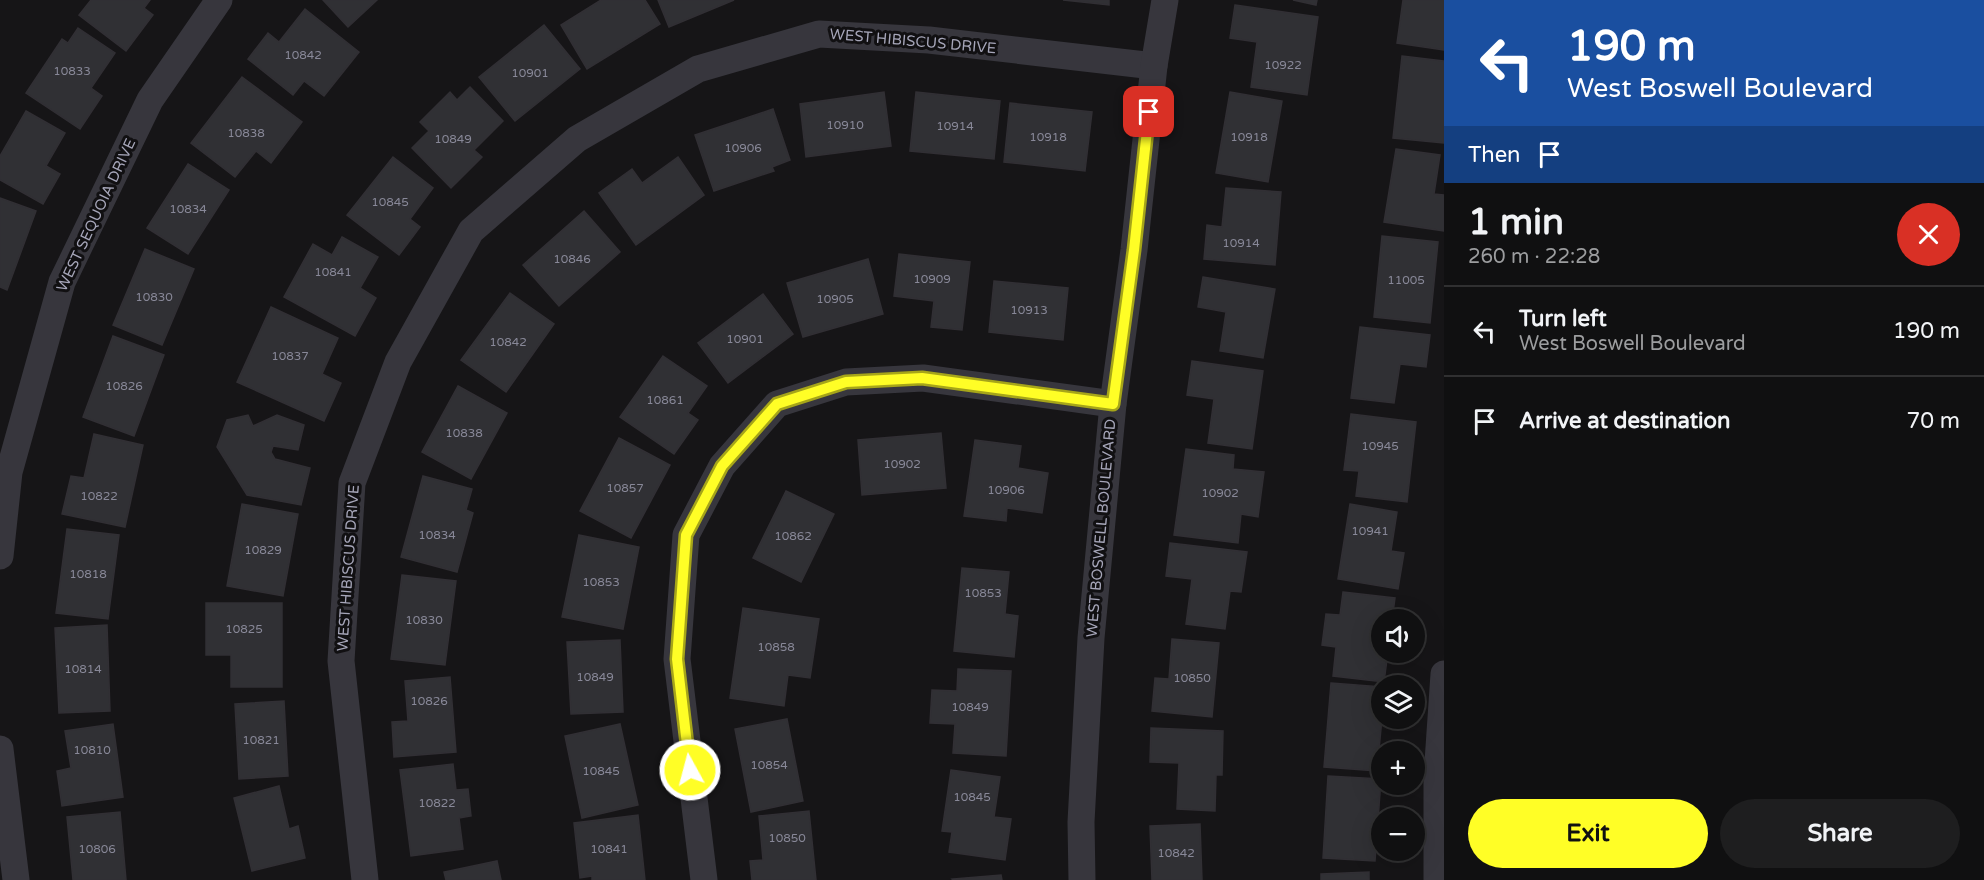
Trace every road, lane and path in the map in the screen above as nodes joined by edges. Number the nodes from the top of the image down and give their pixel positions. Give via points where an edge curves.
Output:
1 (219, 0) edge
2 (1165, 0) edge
3 (1154, 66) junction
4 (1113, 404) junction
5 (0, 556) edge
6 (1444, 675) edge
7 (0, 749) edge
8 (16, 880) edge
9 (365, 880) edge
10 (704, 880) edge
11 (1082, 880) edge
12 (1437, 880) edge

1 - 5 street, WEST SEQUOIA DRIVE via 150,100 62,282 9,472
2 - 3 street, WEST BOSWELL BOULEVARD
3 - 4 street, WEST BOSWELL BOULEVARD
3 - 9 street, WEST HIBISCUS DRIVE via 929,40 819,34 698,69 578,139 471,231 398,362 352,483 341,661
4 - 10 street via 922,378 846,382 777,404 722,466 686,535 677,659
4 - 11 street, WEST BOSWELL BOULEVARD via 1091,638 1081,822
6 - 12 street via 1437,777
7 - 8 street

